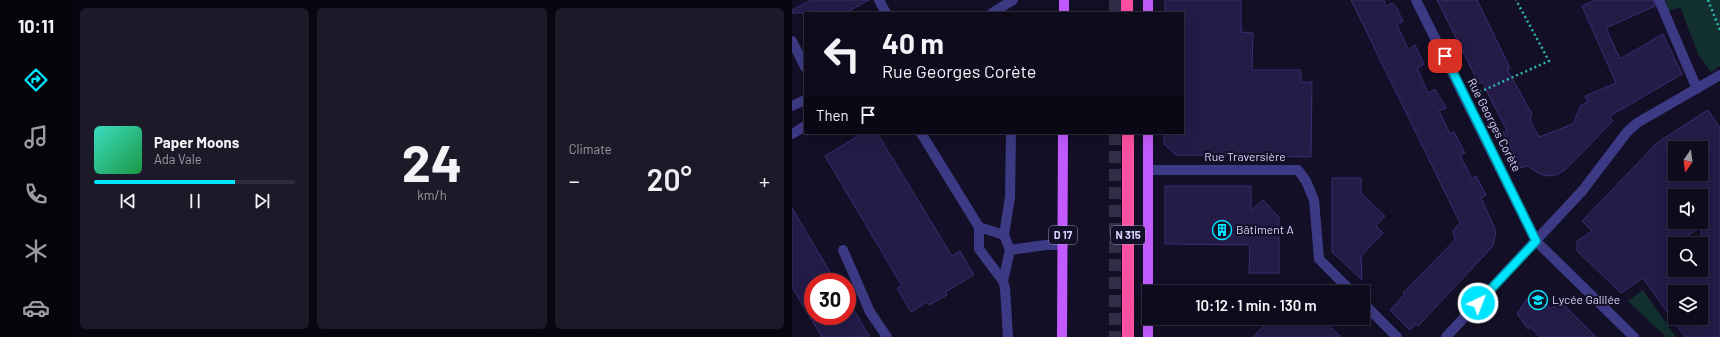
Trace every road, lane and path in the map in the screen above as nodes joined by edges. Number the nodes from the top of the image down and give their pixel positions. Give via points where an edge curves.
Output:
1 (879, 0) edge
2 (1013, 0) edge
3 (1064, 0) edge
4 (1127, 0) edge
5 (1148, 0) edge
6 (1416, 0) edge
7 (1516, 0) edge
8 (1660, 0) edge
9 (1708, 0) edge
10 (885, 12) edge
11 (994, 12) edge
12 (1064, 12) edge
13 (1127, 12) edge
14 (1148, 12) edge
15 (1720, 30) edge
16 (792, 41) edge
17 (804, 65) edge
18 (1720, 75) edge
19 (1697, 89) junction
20 (1466, 98) junction
21 (804, 100) edge
22 (792, 106) edge
23 (804, 127) edge
24 (792, 134) edge
25 (921, 134) edge
26 (1011, 134) edge
27 (1063, 134) edge
28 (1128, 134) edge
29 (1148, 134) edge
30 (1148, 170) junction
31 (979, 227) junction
32 (1004, 235) junction
33 (1536, 241) junction
34 (1063, 245) junction
35 (843, 250) dead end
36 (1010, 250) junction
37 (1003, 281) junction
38 (1345, 285) edge
39 (1370, 310) edge
40 (887, 337) edge
41 (1008, 337) edge
42 (1062, 337) edge
43 (1128, 337) edge
44 (1148, 337) edge
45 (1398, 337) edge
46 (1446, 337) edge
47 (1634, 337) edge

1 - 10 street
2 - 11 street
3 - 12 main road
4 - 13 highway
5 - 14 main road
6 - 20 street, Rue Georges Corète
7 - 20 path via 1549,62
8 - 19 street
9 - 15 path
16 - 17 street
18 - 19 street
19 - 33 street via 1638,122 1627,132 1583,190
20 - 33 street, Rue Georges Corète
21 - 22 street
23 - 24 street
25 - 31 street
26 - 32 street via 1010,197
27 - 34 main road, D 17
28 - 43 highway, N 315
29 - 30 main road
30 - 38 street, Rue Traversière via 1298,170 1314,200 1319,259
30 - 44 main road
31 - 32 street
31 - 37 street via 979,249
32 - 36 street
33 - 46 street
33 - 47 street, Rue Georges Corète
34 - 36 street
34 - 42 main road, D 17
35 - 40 street via 870,312
36 - 37 street
37 - 41 street
39 - 45 street

